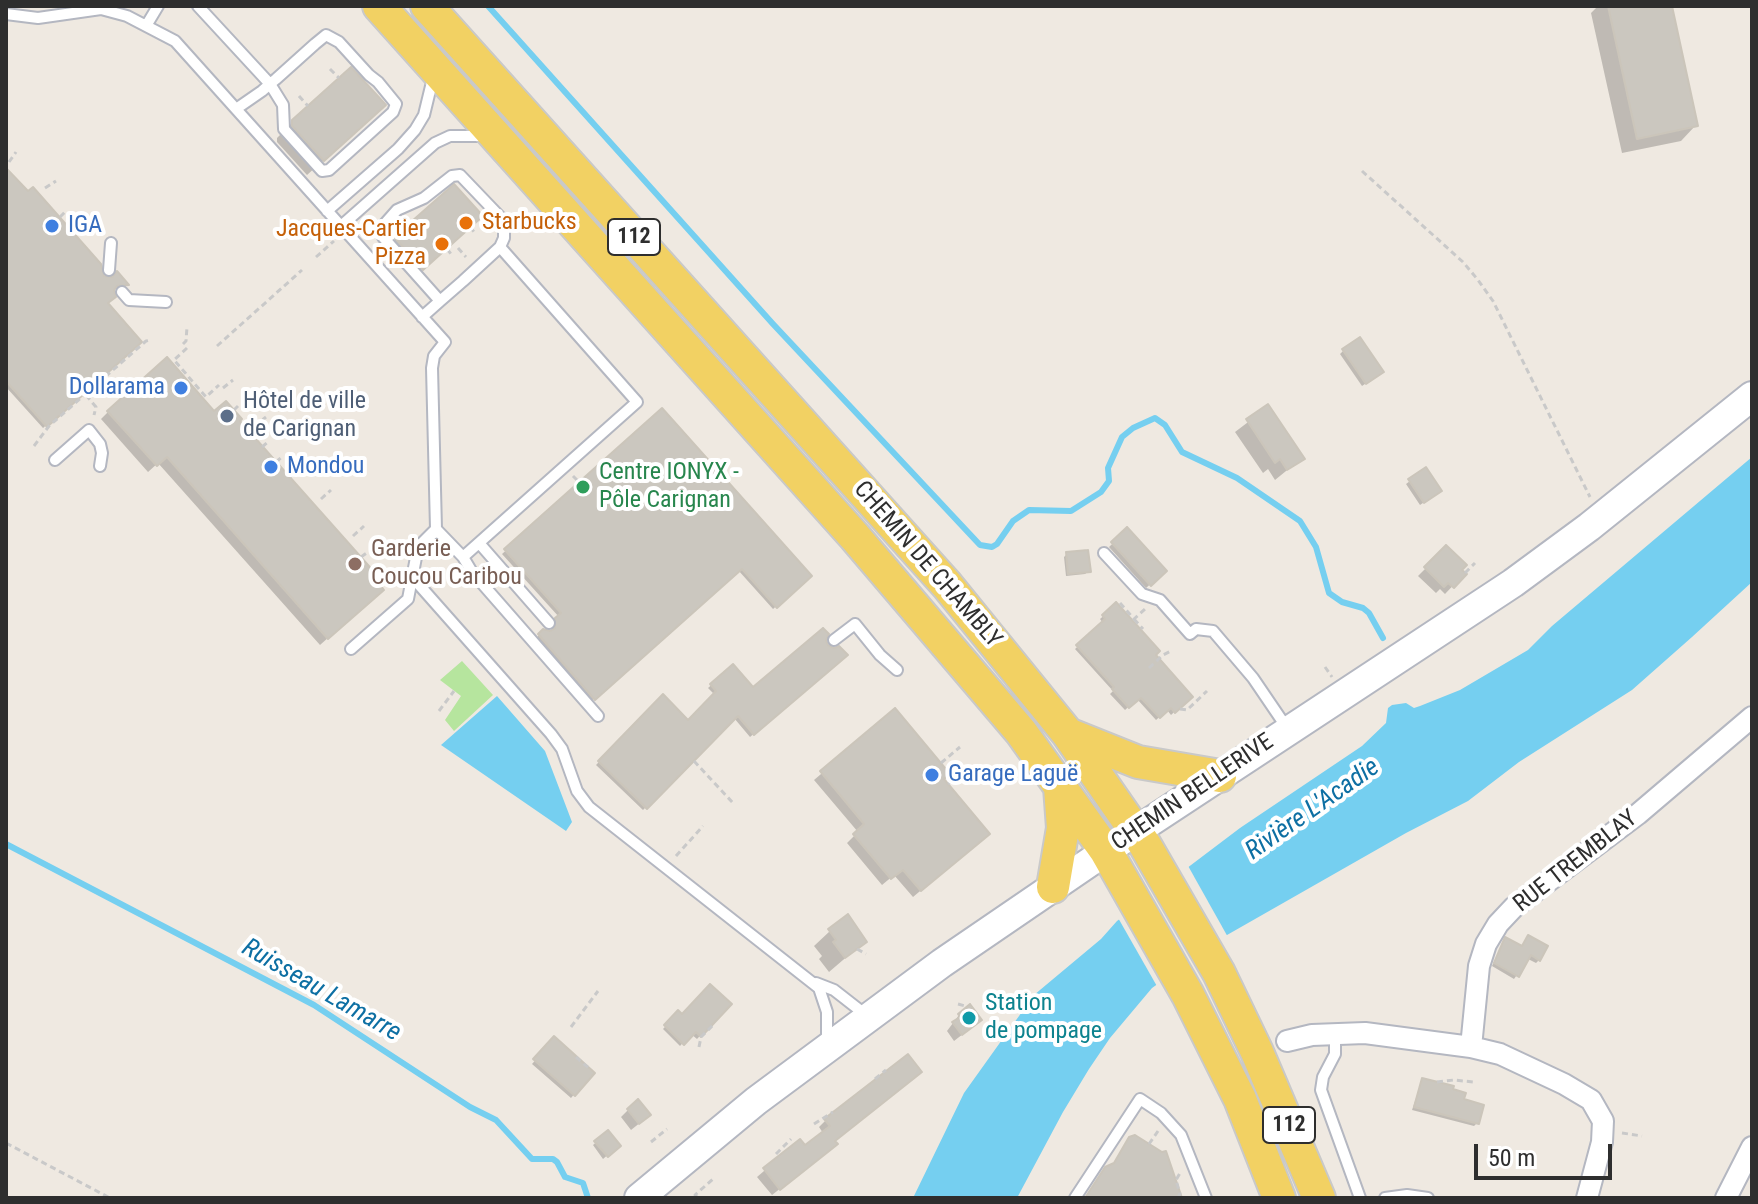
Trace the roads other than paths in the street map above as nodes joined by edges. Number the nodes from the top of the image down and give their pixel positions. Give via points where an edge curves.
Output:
1 (158, 6) edge
2 (198, 6) edge
3 (379, 6) edge
4 (427, 6) edge
5 (99, 7) edge
6 (6, 14) edge
7 (146, 26) junction
8 (435, 68) junction
9 (270, 84) junction
10 (236, 109) junction
11 (497, 138) junction
12 (327, 211) junction
13 (341, 226) junction
14 (111, 243) dead end
15 (500, 247) junction
16 (109, 270) dead end
17 (122, 292) dead end
18 (440, 301) junction
19 (166, 302) dead end
20 (422, 317) junction
21 (1752, 396) edge
22 (55, 460) dead end
23 (100, 466) dead end
24 (436, 529) junction
25 (479, 543) junction
26 (1104, 553) dead end
27 (463, 557) junction
28 (413, 578) junction
29 (549, 623) dead end
30 (834, 640) dead end
31 (351, 649) dead end
32 (897, 670) dead end
33 (598, 716) dead end
34 (1752, 717) edge
35 (1288, 730) junction
36 (1068, 734) junction
37 (1220, 776) junction
38 (1059, 784) junction
39 (1136, 831) junction
40 (1106, 851) junction
41 (1053, 887) junction
42 (814, 983) junction
43 (869, 1018) junction
44 (1335, 1033) junction
45 (1287, 1041) dead end
46 (1471, 1047) junction
47 (827, 1048) junction
48 (1752, 1147) edge
49 (639, 1198) edge
50 (1075, 1198) edge
51 (1206, 1198) edge
52 (1279, 1198) edge
53 (1319, 1198) edge
54 (1360, 1198) edge
55 (1385, 1198) edge
56 (1428, 1198) edge
57 (1587, 1198) edge
58 (1726, 1198) edge

1 - 7 lane
2 - 9 lane
3 - 8 main road, CHEMIN DE CHAMBLY / 112
4 - 36 main road, CHEMIN DE CHAMBLY / 112 via 939,576
5 - 6 lane via 38,18
5 - 7 lane
7 - 10 lane via 179,45
8 - 11 main road, CHEMIN DE CHAMBLY / 112
8 - 12 lane via 427,108 415,130
9 - 9 lane via 326,35 334,37 396,104 329,170 320,169 284,129 283,105
9 - 10 lane
10 - 12 lane
11 - 13 lane via 465,135 440,140
11 - 38 main road, CHEMIN DE CHAMBLY / 112 via 959,657
12 - 13 lane
13 - 20 lane
14 - 16 lane
15 - 18 lane
15 - 18 lane via 504,221 460,175 391,215 382,227 383,237
15 - 25 lane via 637,402
17 - 19 lane via 129,300
18 - 20 lane
20 - 24 lane via 445,342 432,368
21 - 35 main road, CHEMIN BELLERIVE via 1513,583
22 - 23 lane via 89,430 100,444
24 - 27 lane
24 - 28 lane via 418,547
25 - 27 lane
25 - 29 lane
26 - 35 lane via 1142,594 1160,600 1190,634 1196,629 1213,631
27 - 33 lane
28 - 31 lane via 408,599
28 - 42 lane via 551,734 589,807
30 - 32 lane via 855,624
34 - 46 street, RUE TREMBLAY via 1498,924 1479,966
35 - 37 main road, CHEMIN BELLERIVE
36 - 37 main road via 1138,762
36 - 39 main road, CHEMIN DE CHAMBLY / 112
37 - 39 main road, CHEMIN BELLERIVE
38 - 40 main road, CHEMIN DE CHAMBLY / 112
38 - 41 main road via 1063,828
39 - 40 main road, CHEMIN BELLERIVE
39 - 53 main road, CHEMIN DE CHAMBLY / 112 via 1210,957
40 - 41 main road, CHEMIN BELLERIVE
40 - 52 main road, CHEMIN DE CHAMBLY / 112 via 1236,1091
41 - 43 main road, CHEMIN BELLERIVE
42 - 43 lane via 834,990
42 - 47 lane via 825,1001
43 - 47 main road, CHEMIN BELLERIVE
44 - 45 street
44 - 46 street
44 - 54 lane via 1335,1054 1321,1090
46 - 57 street via 1511,1058 1596,1105 1603,1134
47 - 49 main road, CHEMIN BELLERIVE
48 - 58 street
50 - 51 lane via 1140,1099 1181,1135
55 - 56 lane

